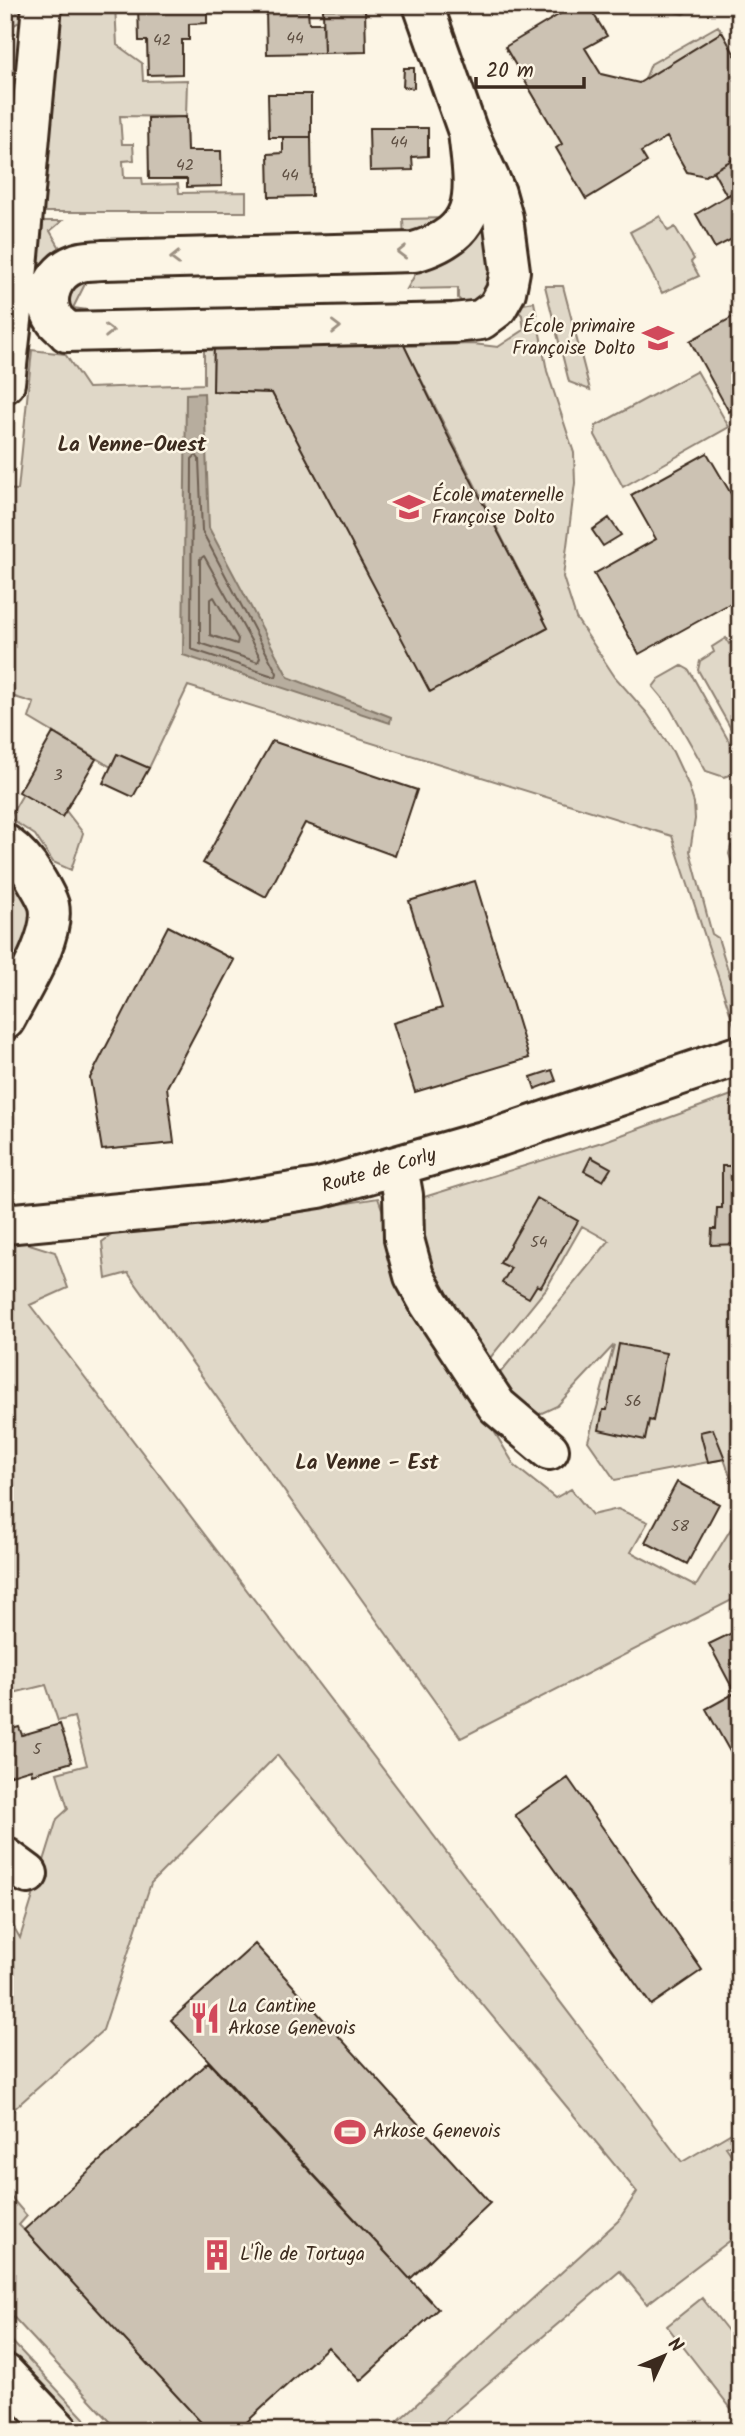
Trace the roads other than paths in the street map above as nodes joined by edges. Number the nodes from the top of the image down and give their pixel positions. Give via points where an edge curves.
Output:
1 (42, 5) edge
2 (423, 5) edge
3 (21, 79) edge
4 (468, 132) junction
5 (5, 383) edge
6 (5, 844) edge
7 (5, 1020) edge
8 (740, 1055) edge
9 (398, 1167) junction
10 (5, 1224) edge
11 (550, 1450) dead end
12 (5, 2374) edge
13 (59, 2431) edge

1 - 3 street
2 - 4 street
3 - 5 street
4 -> 4 street via 473,179 470,208 463,225 436,245 414,252 76,263 64,269 50,289 54,320 67,332 481,320 497,308 510,271 496,193
6 - 7 street via 31,870 48,904 50,921
8 - 9 street, Route de Corly
9 - 10 street, Route de Corly via 280,1195
9 - 11 street via 404,1239 414,1276 497,1405
12 - 13 street

